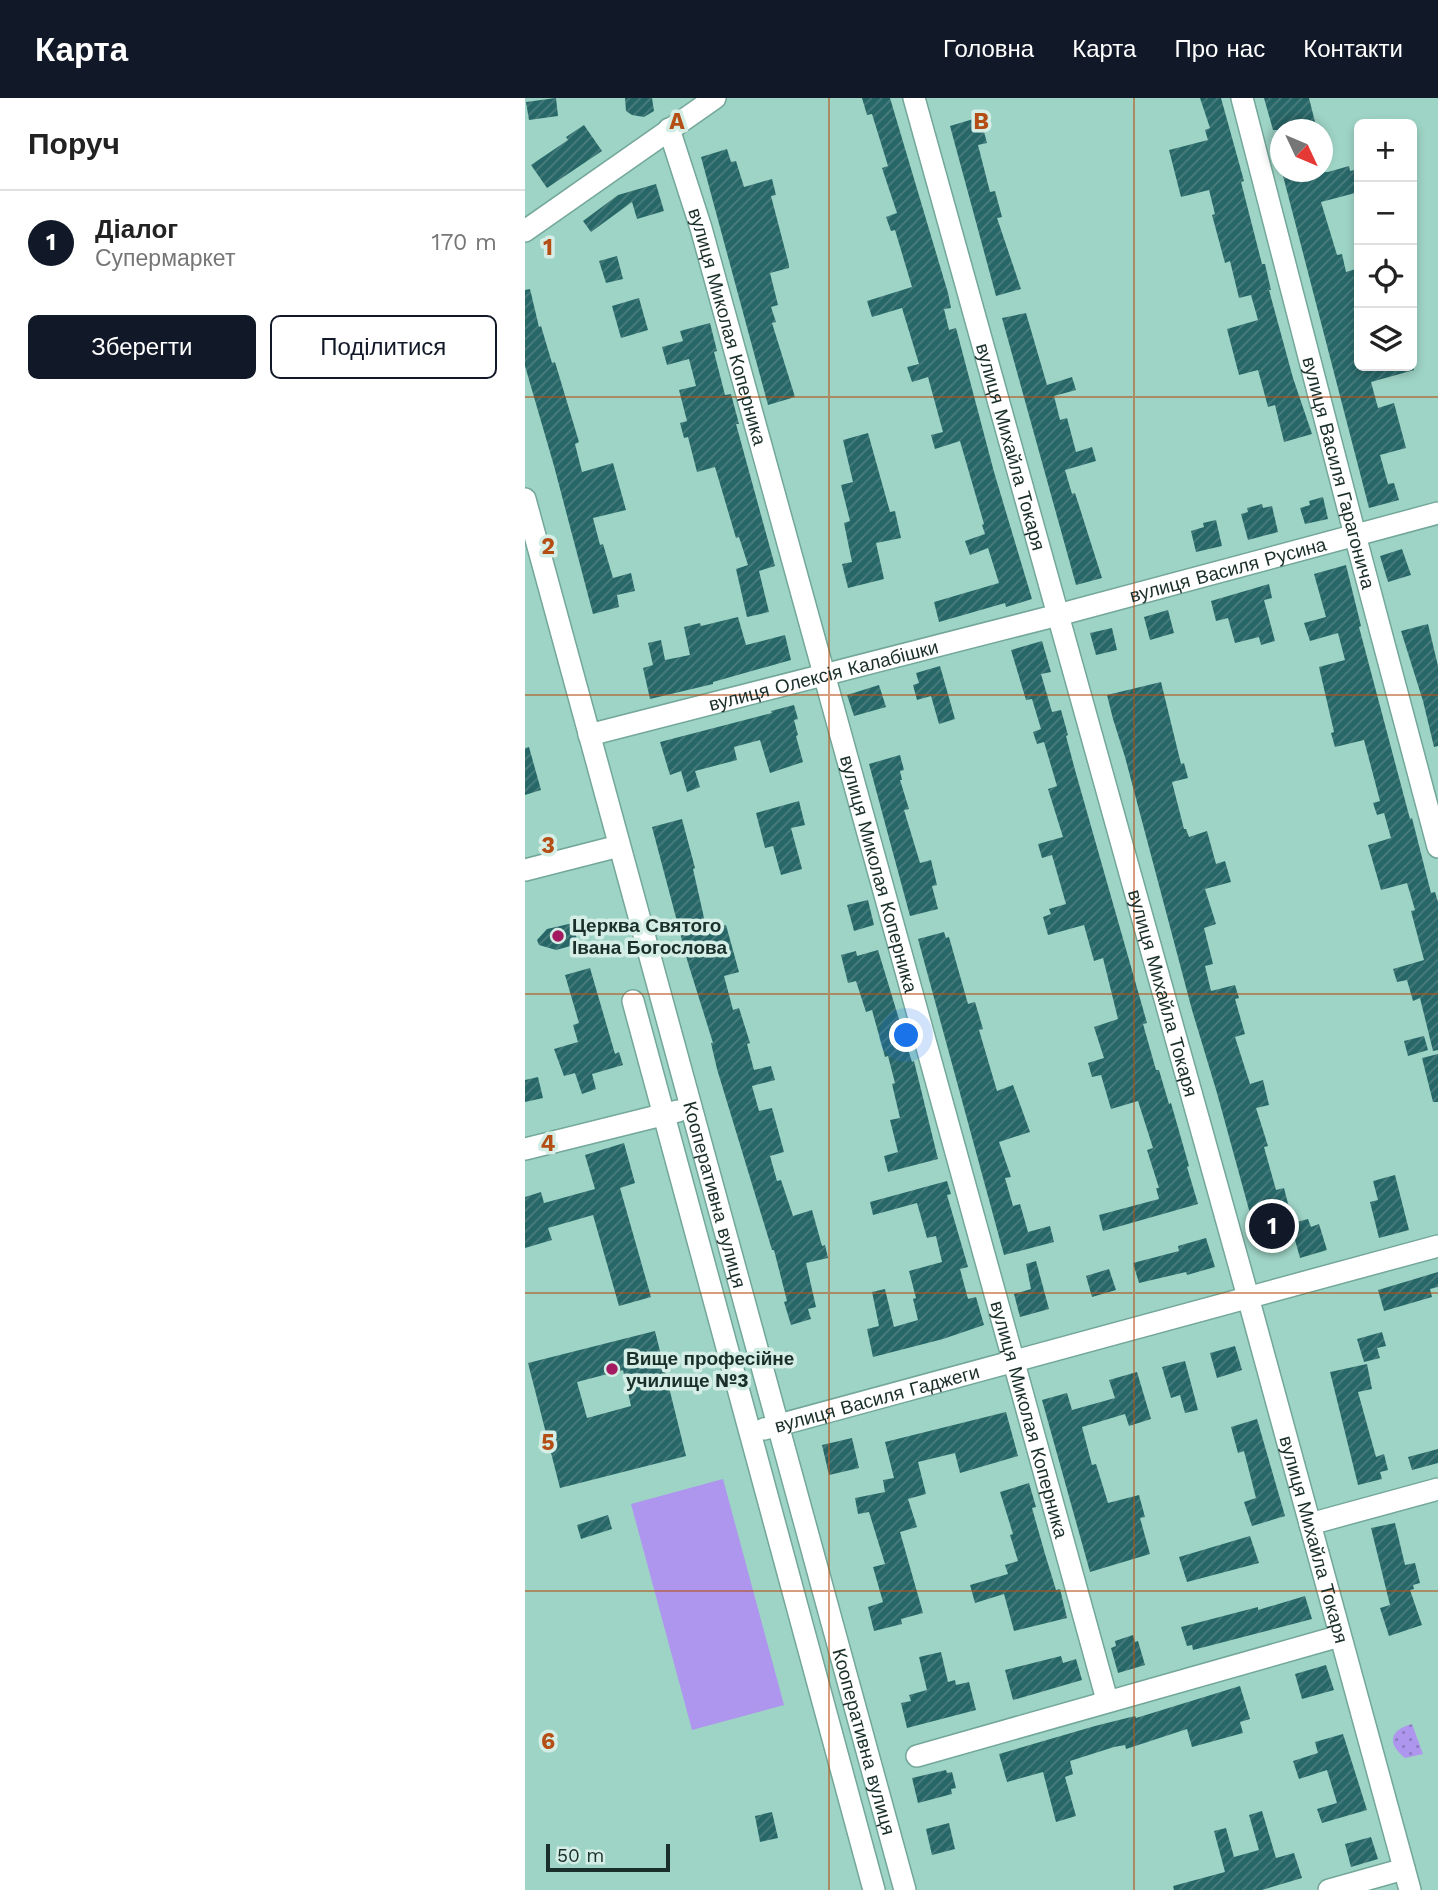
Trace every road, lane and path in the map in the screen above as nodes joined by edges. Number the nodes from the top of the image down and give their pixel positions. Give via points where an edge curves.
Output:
1 (715, 98) edge
2 (914, 98) edge
3 (1242, 98) edge
4 (669, 129) junction
5 (525, 231) edge
6 (525, 499) edge
7 (1438, 513) edge
8 (1355, 535) junction
9 (1058, 615) junction
10 (824, 674) junction
11 (589, 735) junction
12 (619, 846) junction
13 (1438, 847) edge
14 (525, 870) edge
15 (633, 1001) dead end
16 (690, 1108) junction
17 (665, 1114) junction
18 (525, 1149) edge
19 (1438, 1246) edge
20 (1248, 1297) junction
21 (1013, 1363) junction
22 (778, 1425) junction
23 (750, 1433) junction
24 (1438, 1489) edge
25 (1310, 1524) junction
26 (1340, 1636) junction
27 (1107, 1700) junction
28 (917, 1756) dead end
29 (1405, 1869) junction
30 (874, 1890) edge
31 (905, 1890) edge
32 (1329, 1890) edge
33 (1411, 1890) edge

1 - 4 street
2 - 9 street, вулиця Михайла Токаря
3 - 8 street, вулиця Василя Гарагонича
4 - 5 street
4 - 10 street, вулиця Миколая Коперника via 701,228
6 - 11 street, Кооперативна вулиця
7 - 8 street, вулиця Василя Русина
8 - 9 street, вулиця Василя Русина
8 - 13 street, вулиця Василя Гарагонича
9 - 10 street, вулиця Олексія Калабішки
9 - 20 street, вулиця Михайла Токаря
10 - 11 street, вулиця Олексія Калабішки
10 - 21 street, вулиця Миколая Коперника
11 - 12 street, Кооперативна вулиця
12 - 14 street
12 - 16 street, Кооперативна вулиця
15 - 17 street, Кооперативна вулиця
16 - 17 street
16 - 22 street, Кооперативна вулиця
17 - 18 street
17 - 23 street, Кооперативна вулиця
19 - 20 street, вулиця Василя Гаджеги
20 - 21 street, вулиця Василя Гаджеги
20 - 25 street, вулиця Михайла Токаря
21 - 22 street, вулиця Василя Гаджеги
21 - 27 street, вулиця Миколая Коперника
22 - 23 street, вулиця Василя Гаджеги
22 - 31 street, Кооперативна вулиця
23 - 30 street, Кооперативна вулиця
24 - 25 street
25 - 26 street, вулиця Михайла Токаря
26 - 27 street
26 - 29 street, вулиця Михайла Токаря
27 - 28 street
29 - 32 street
29 - 33 street, вулиця Михайла Токаря

